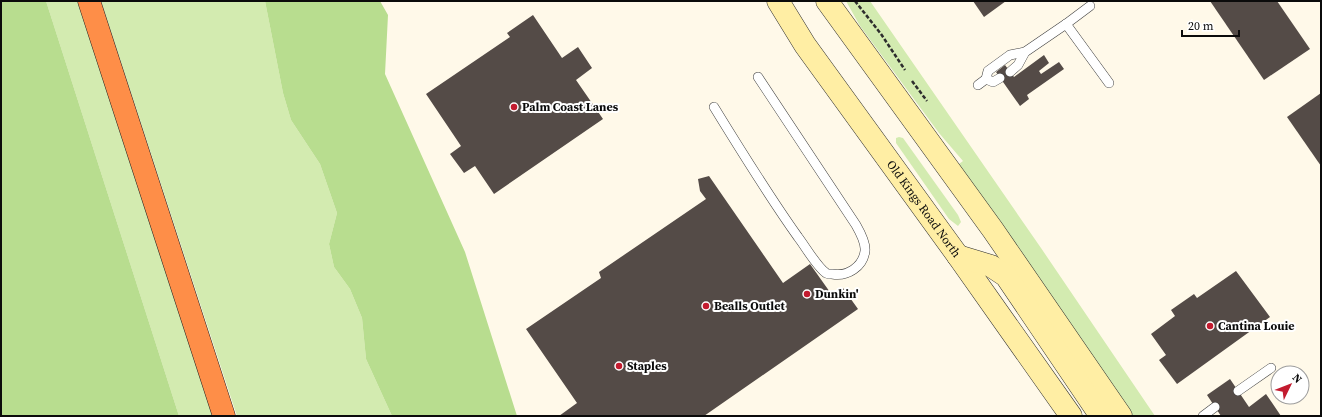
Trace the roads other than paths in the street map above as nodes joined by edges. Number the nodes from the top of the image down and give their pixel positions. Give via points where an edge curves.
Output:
1 (89, 1) edge
2 (778, 1) edge
3 (827, 1) edge
4 (1090, 6) dead end
5 (1066, 24) junction
6 (1025, 52) junction
7 (1010, 72) dead end
8 (758, 77) dead end
9 (1000, 78) dead end
10 (986, 79) junction
11 (1109, 83) dead end
12 (978, 85) dead end
13 (714, 107) dead end
14 (958, 256) junction
15 (1270, 369) edge
16 (1238, 391) dead end
17 (1215, 407) dead end
18 (224, 416) edge
19 (1071, 416) edge
20 (1108, 416) edge
21 (1120, 416) edge
22 (1203, 416) edge

1 - 18 highway
2 - 14 street, Old Kings Road North via 805,45
3 - 21 street via 993,230
4 - 5 lane
5 - 6 lane
5 - 11 lane
6 - 7 lane via 1018,65
6 - 10 lane via 1010,55 988,72
8 - 13 lane via 863,238 865,250 858,266 852,271 836,275 826,274 817,264 774,203
9 - 10 lane via 994,82
10 - 12 lane
14 - 19 street, Old Kings Road North
14 - 20 street via 991,266 1006,276 1098,412
15 - 16 lane
17 - 22 lane

